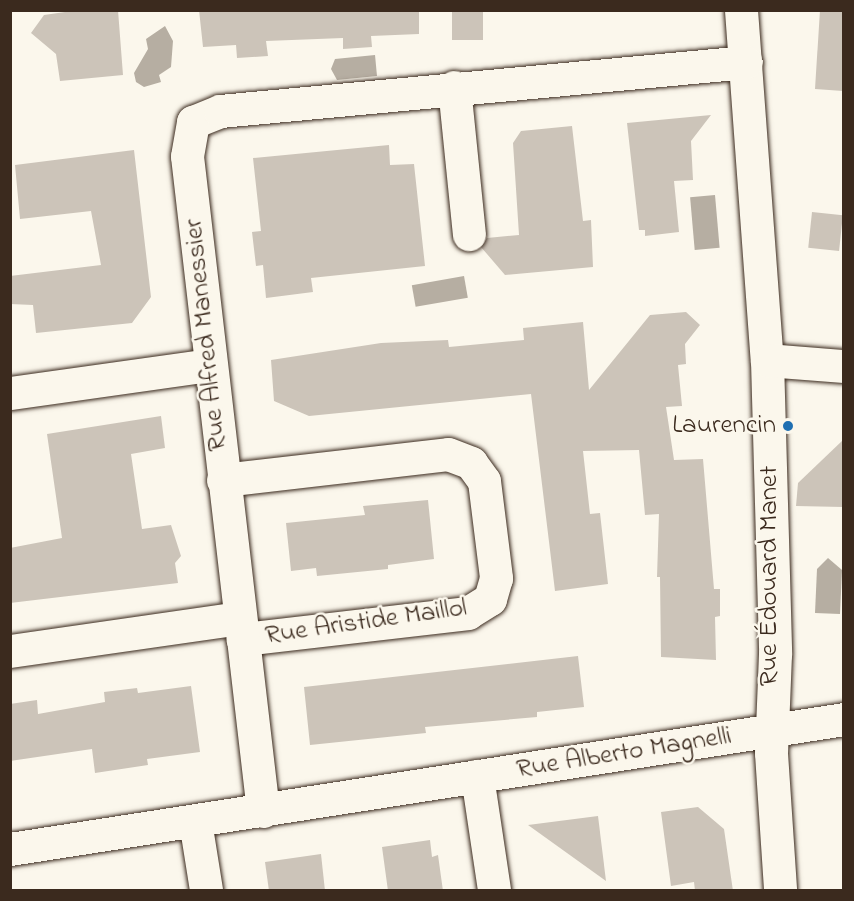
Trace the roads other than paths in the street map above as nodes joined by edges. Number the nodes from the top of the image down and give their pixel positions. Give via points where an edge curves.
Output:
1 (741, 10) edge
2 (746, 62) junction
3 (454, 87) junction
4 (469, 234) dead end
5 (767, 360) junction
6 (209, 365) junction
7 (843, 366) edge
8 (10, 393) edge
9 (223, 480) junction
10 (241, 628) junction
11 (10, 651) edge
12 (843, 719) edge
13 (771, 731) junction
14 (477, 776) junction
15 (262, 811) junction
16 (195, 821) junction
17 (10, 849) edge
18 (206, 891) edge
19 (494, 891) edge
20 (780, 891) edge

1 - 2 street, Rue Édouard Manet
2 - 3 street, Rue Alfred Manessier
2 - 5 street, Rue Édouard Manet
3 - 4 street
3 - 6 street, Rue Alfred Manessier via 220,111 193,122 187,156
5 - 7 street
5 - 13 street, Rue Édouard Manet via 775,654
6 - 8 street
6 - 9 street, Rue Alfred Manessier
9 - 10 street, Rue Alfred Manessier
9 - 10 street, Rue Aristide Maillol via 448,454 471,463 484,481 496,578 490,599 468,613
10 - 11 street, Rue Aristide Maillol
10 - 15 street, Rue Alfred Manessier
12 - 13 street, Rue Alberto Magnelli
13 - 14 street, Rue Alberto Magnelli
13 - 20 street, Rue Édouard Manet
14 - 15 street, Rue Alberto Magnelli
14 - 19 street, Rue Alberto Magnelli
15 - 16 street, Rue Alberto Magnelli
16 - 17 street, Rue Alberto Magnelli
16 - 18 street

